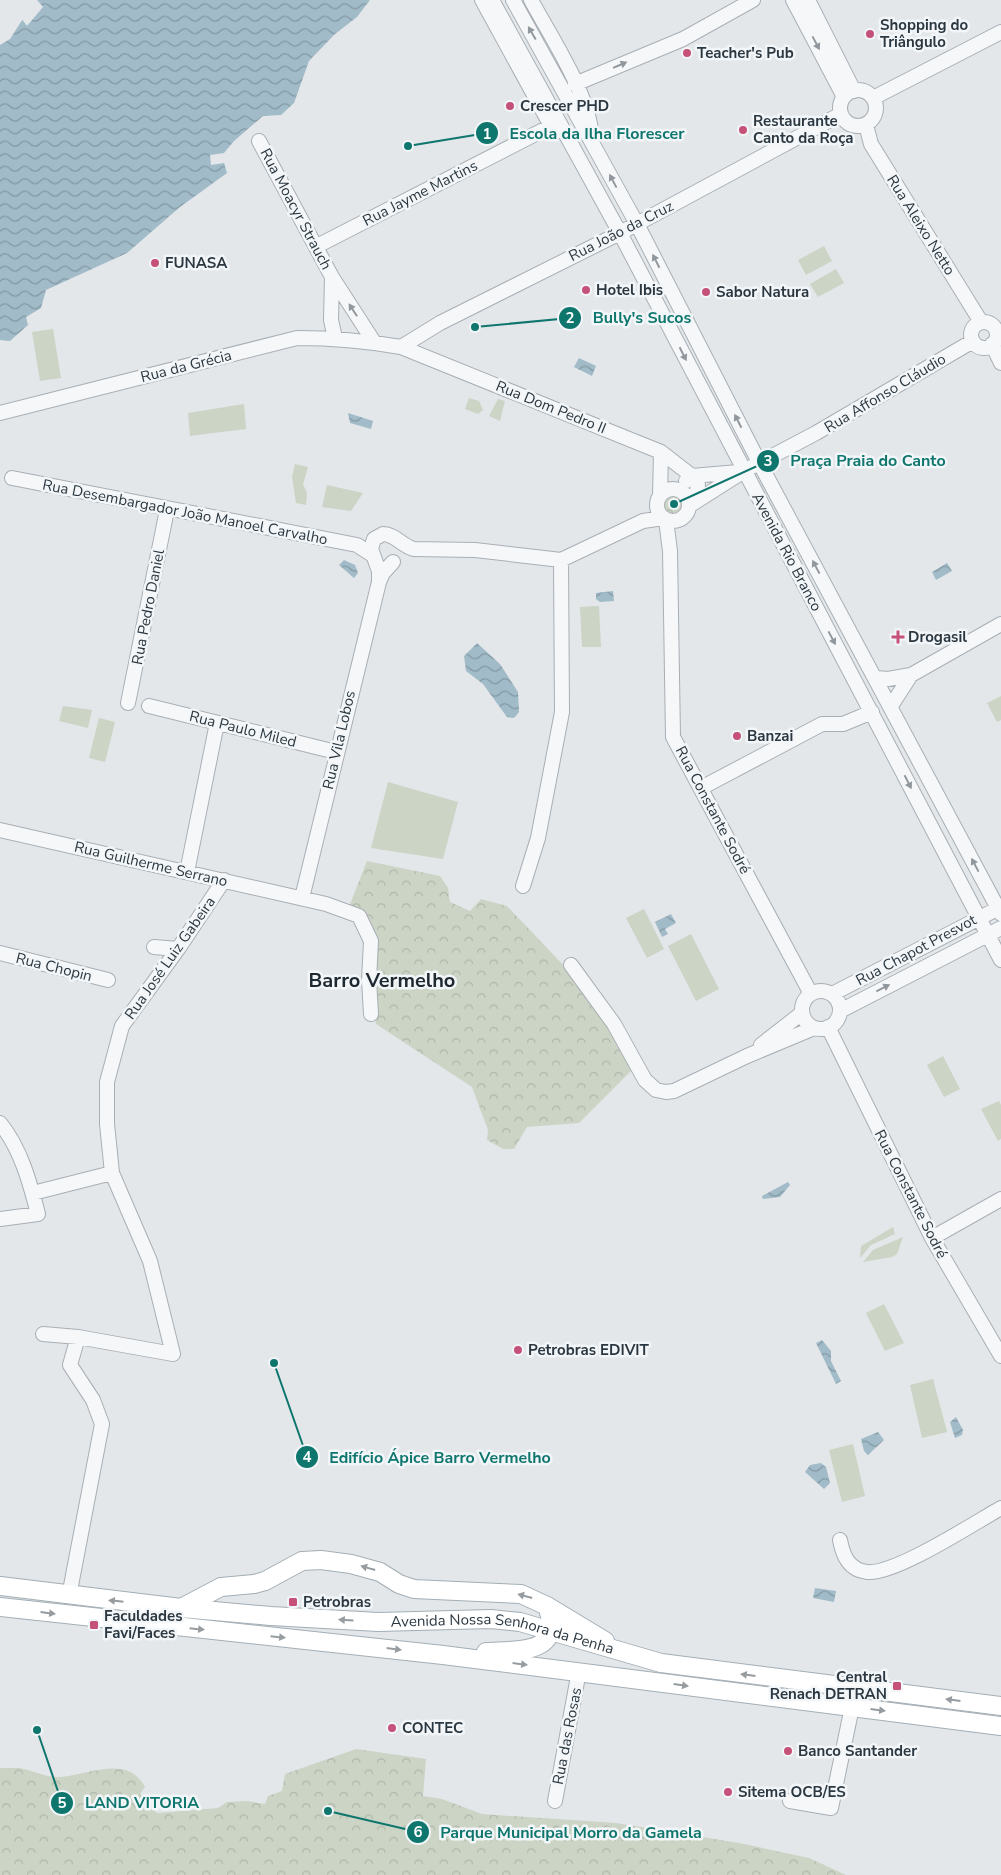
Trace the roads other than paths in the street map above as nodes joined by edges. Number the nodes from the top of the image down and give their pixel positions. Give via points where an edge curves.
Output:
1 (482, 0) edge
2 (492, 0) edge
3 (513, 0) edge
4 (531, 0) edge
5 (753, 0) edge
6 (793, 0) edge
7 (808, 0) edge
8 (1001, 32) edge
9 (576, 84) junction
10 (849, 94) junction
11 (873, 98) junction
12 (841, 114) junction
13 (866, 125) junction
14 (551, 126) junction
15 (259, 141) dead end
16 (593, 143) junction
17 (572, 144) junction
18 (637, 224) junction
19 (620, 233) junction
20 (317, 246) junction
21 (332, 278) junction
22 (980, 322) junction
23 (998, 327) edge
24 (335, 338) junction
25 (973, 341) junction
26 (377, 342) junction
27 (407, 343) junction
28 (992, 344) junction
29 (1001, 363) edge
30 (0, 413) edge
31 (661, 452) junction
32 (760, 464) junction
33 (744, 471) junction
34 (692, 476) junction
35 (12, 478) dead end
36 (673, 489) junction
37 (659, 499) junction
38 (690, 508) junction
39 (167, 510) junction
40 (665, 519) junction
41 (643, 521) junction
42 (669, 534) junction
43 (374, 540) junction
44 (397, 540) junction
45 (357, 545) junction
46 (414, 549) junction
47 (670, 551) junction
48 (373, 556) junction
49 (561, 560) junction
50 (395, 561) junction
51 (379, 582) junction
52 (1001, 624) edge
53 (911, 675) junction
54 (876, 678) junction
55 (128, 703) dead end
56 (149, 706) dead end
57 (891, 706) junction
58 (872, 712) junction
59 (217, 723) junction
60 (336, 752) junction
61 (701, 788) junction
62 (0, 830) edge
63 (187, 872) junction
64 (224, 880) junction
65 (523, 886) dead end
66 (302, 898) junction
67 (1000, 909) edge
68 (978, 918) junction
69 (1001, 928) edge
70 (988, 935) junction
71 (154, 947) dead end
72 (178, 949) junction
73 (0, 953) edge
74 (1001, 960) edge
75 (571, 965) dead end
76 (108, 980) dead end
77 (811, 994) junction
78 (832, 994) junction
79 (840, 1010) junction
80 (802, 1013) junction
81 (371, 1014) dead end
82 (828, 1027) junction
83 (814, 1028) junction
84 (747, 1056) junction
85 (0, 1123) edge
86 (112, 1173) junction
87 (32, 1193) junction
88 (1001, 1199) edge
89 (0, 1219) edge
90 (932, 1238) junction
91 (42, 1334) dead end
92 (78, 1337) junction
93 (1001, 1356) edge
94 (1001, 1508) edge
95 (840, 1540) dead end
96 (235, 1584) junction
97 (0, 1586) edge
98 (69, 1596) junction
99 (547, 1606) junction
100 (0, 1607) edge
101 (181, 1608) junction
102 (218, 1612) junction
103 (551, 1630) junction
104 (230, 1632) junction
105 (624, 1654) junction
106 (443, 1655) junction
107 (579, 1671) junction
108 (1001, 1706) edge
109 (852, 1707) junction
110 (1001, 1726) edge
111 (554, 1801) dead end
112 (790, 1801) dead end

1 - 14 street, Avenida Rio Branco
2 - 17 street, Avenida Rio Branco
16 -> 3 street, Avenida Rio Branco
4 - 9 street, Avenida Rio Branco
9 -> 5 street via 683,39
6 -> 10 street
7 - 10 street
8 - 11 street
9 - 16 street, Avenida Rio Branco via 590,118
10 - 11 street via 861,90
10 - 12 street via 840,105
11 - 13 street via 875,116
12 - 13 street via 851,125
12 - 18 street, Rua João da Cruz
13 - 22 street, Rua Aleixo Netto via 871,144
14 - 17 street, Avenida Rio Branco
14 - 20 street, Rua Jayme Martins
15 - 20 street, Rua Moacyr Strauch
18 -> 16 street, Avenida Rio Branco
17 - 19 street, Avenida Rio Branco
18 - 19 street, Rua João da Cruz
32 -> 18 street, Avenida Rio Branco
19 - 27 street, Rua João da Cruz via 440,323
19 -> 33 street, Avenida Rio Branco
20 - 21 street, Rua Moacyr Strauch
21 - 24 street, Rua Moacyr Strauch via 331,320
26 -> 21 street, Rua Moacyr Strauch
22 - 23 street
22 - 25 street via 972,330
23 - 28 street
24 - 26 street, Rua da Grécia
24 - 30 street, Rua da Grécia via 297,338
25 - 28 street via 982,347
25 - 32 street, Rua Affonso Cláudio
26 - 27 street, Rua Dom Pedro II
27 - 31 street, Rua Dom Pedro II via 441,362
28 - 29 street
31 - 34 street, Rua Dom Pedro II
31 - 37 street
32 - 33 street, Rua Affonso Cláudio
54 -> 32 street, Avenida Rio Branco
33 - 34 street, Rua Affonso Cláudio
33 - 38 street, Rua Affonso Cláudio
33 -> 58 street, Avenida Rio Branco
34 - 36 street, Rua Affonso Cláudio
34 - 38 street via 698,485
35 - 39 street, Rua Desembargador João Manoel Carvalho
36 - 37 street
36 - 38 street via 685,494
37 - 40 street via 658,511
37 - 41 street
38 - 40 street via 676,521
38 - 47 street, Rua Constante Sodré
39 - 45 street, Rua Desembargador João Manoel Carvalho
39 - 55 street, Rua Pedro Daniel
40 - 41 street
40 - 42 street, Rua Constante Sodré
41 - 42 street via 659,526
41 - 49 street
42 - 47 street, Rua Constante Sodré
43 - 44 street via 388,534
43 - 45 street, Rua Desembargador João Manoel Carvalho
43 - 48 street
44 - 46 street
44 - 50 street via 400,550
45 - 48 street, Rua Desembargador João Manoel Carvalho
46 - 49 street via 475,550
46 - 50 street via 406,551
47 - 61 street, Rua Constante Sodré via 673,737
48 - 50 street via 383,564
48 - 51 street, Rua Vila Lobos
49 - 65 street via 562,712 538,838
50 - 51 street, Rua Vila Lobos via 382,573
51 - 60 street, Rua Vila Lobos
52 - 53 street
53 - 54 street
53 - 57 street
54 - 57 street, Avenida Rio Branco
56 - 59 street, Rua Paulo Miled
67 -> 57 street, Avenida Rio Branco
58 - 61 street via 843,724 822,724
58 -> 68 street, Avenida Rio Branco
59 - 60 street, Rua Paulo Miled
59 - 63 street
60 - 66 street, Rua Vila Lobos
61 - 77 street, Rua Constante Sodré
62 - 63 street, Rua Guilherme Serrano
63 - 64 street, Rua Guilherme Serrano
64 - 66 street, Rua Guilherme Serrano
64 - 72 street, Rua José Luiz Gabeira
66 - 81 street, Rua Guilherme Serrano via 359,916 371,941
67 - 68 street, Rua Chapot Presvot
68 - 70 street, Avenida Rio Branco
68 - 78 street, Rua Chapot Presvot
69 - 70 street, Rua Chapot Presvot
70 - 74 street, Avenida Rio Branco
79 -> 70 street, Rua Chapot Presvot
71 - 72 street
72 - 86 street, Rua José Luiz Gabeira via 122,1026 107,1082
73 - 76 street, Rua Chopin
75 - 84 street via 614,1024 646,1080 656,1090 674,1091
77 - 78 street
77 - 80 street via 806,998
78 - 79 street
79 - 82 street via 834,1023
80 - 83 street
80 - 84 street
82 - 83 street
82 - 90 street, Rua Constante Sodré
83 - 84 street
85 - 87 street via 11,1137
86 - 87 street
86 - 92 street, Rua José Luiz Gabeira via 150,1261 173,1354
87 - 89 street via 38,1214
88 - 90 street
90 - 93 street, Rua Constante Sodré
91 - 92 street
92 - 98 street via 70,1365 93,1400 102,1424
94 - 95 street via 882,1571 867,1572 852,1566 843,1555
99 -> 96 main road via 522,1594 414,1589 380,1572 322,1560 302,1561 260,1583
96 - 101 main road via 221,1586
96 - 102 main road via 220,1596
97 - 98 main road, Avenida Nossa Senhora da Penha
101 -> 98 main road, Avenida Nossa Senhora da Penha
99 - 103 main road
99 - 105 main road
100 -> 104 main road, Avenida Nossa Senhora da Penha
101 - 102 main road, Avenida Nossa Senhora da Penha
103 -> 102 main road, Avenida Nossa Senhora da Penha via 491,1619 378,1622
102 - 104 main road via 220,1623
103 - 105 main road, Avenida Nossa Senhora da Penha
103 - 106 main road via 544,1643 536,1648
104 -> 106 main road, Avenida Nossa Senhora da Penha
108 -> 105 main road, Avenida Nossa Senhora da Penha via 661,1663
106 -> 107 main road, Avenida Nossa Senhora da Penha
107 -> 109 main road, Avenida Nossa Senhora da Penha
107 - 111 street, Rua das Rosas
109 -> 110 main road, Avenida Nossa Senhora da Penha
109 - 112 street via 832,1808

